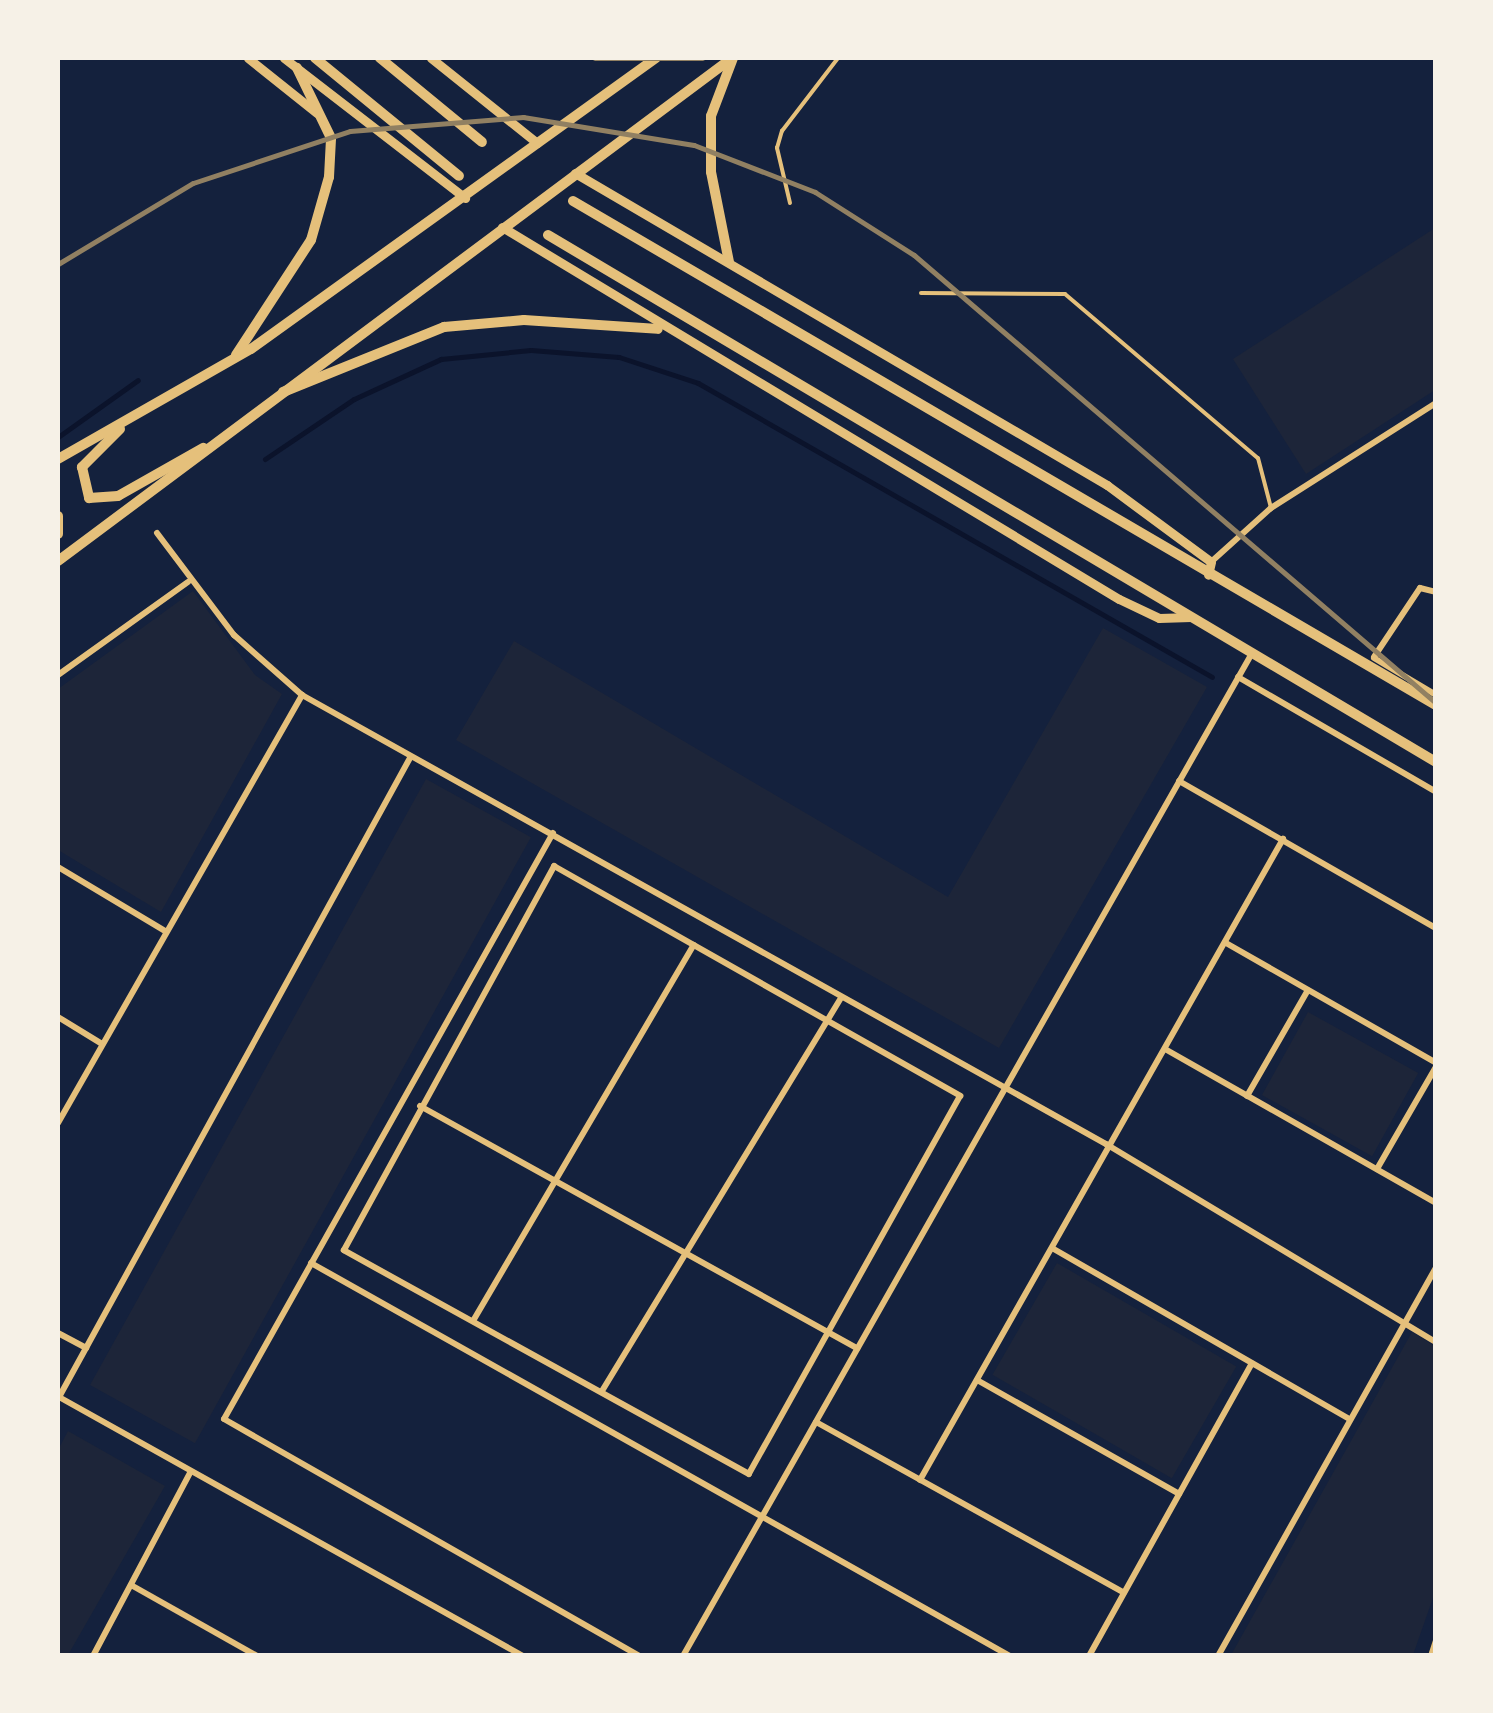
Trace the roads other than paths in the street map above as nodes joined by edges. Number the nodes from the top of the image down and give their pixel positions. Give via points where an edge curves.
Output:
1 (248, 58) edge
2 (284, 58) edge
3 (315, 58) edge
4 (380, 58) edge
5 (431, 58) edge
6 (656, 58) edge
7 (733, 58) edge
8 (838, 58) edge
9 (298, 68) junction
10 (323, 118) junction
11 (482, 142) dead end
12 (538, 143) junction
13 (575, 172) junction
14 (459, 176) dead end
15 (465, 198) junction
16 (573, 201) dead end
17 (790, 203) dead end
18 (502, 227) junction
19 (548, 236) dead end
20 (729, 262) junction
21 (921, 294) dead end
22 (658, 329) junction
23 (232, 360) junction
24 (280, 393) junction
25 (1436, 403) edge
26 (127, 422) junction
27 (218, 441) junction
28 (58, 459) edge
29 (1271, 508) junction
30 (58, 516) edge
31 (156, 532) dead end
32 (58, 534) edge
33 (58, 561) edge
34 (1211, 562) junction
35 (1208, 575) junction
36 (188, 582) junction
37 (1436, 592) edge
38 (1191, 617) junction
39 (1252, 653) junction
40 (1374, 663) junction
41 (58, 675) edge
42 (1238, 678) junction
43 (302, 695) junction
44 (1436, 695) edge
45 (1436, 705) edge
46 (410, 758) junction
47 (1436, 762) edge
48 (1180, 780) junction
49 (1436, 792) edge
50 (553, 833) junction
51 (1283, 838) junction
52 (58, 867) edge
53 (1436, 928) edge
54 (165, 931) junction
55 (1226, 943) junction
56 (694, 945) junction
57 (1308, 990) junction
58 (840, 998) junction
59 (58, 1017) edge
60 (828, 1021) junction
61 (102, 1044) junction
62 (1165, 1049) junction
63 (1436, 1065) edge
64 (1001, 1088) junction
65 (1247, 1096) junction
66 (420, 1106) junction
67 (58, 1124) edge
68 (1106, 1144) junction
69 (1376, 1170) junction
70 (558, 1185) junction
71 (1436, 1203) edge
72 (1052, 1248) junction
73 (687, 1252) junction
74 (311, 1263) junction
75 (1436, 1268) edge
76 (473, 1321) junction
77 (1404, 1325) junction
78 (58, 1332) edge
79 (828, 1332) junction
80 (1436, 1342) edge
81 (86, 1348) junction
82 (857, 1348) junction
83 (1252, 1363) junction
84 (976, 1380) junction
85 (602, 1390) junction
86 (58, 1397) edge
87 (1349, 1419) junction
88 (816, 1422) junction
89 (191, 1472) junction
90 (920, 1480) junction
91 (1179, 1494) junction
92 (763, 1514) junction
93 (131, 1585) junction
94 (1124, 1592) junction
95 (1436, 1640) edge
96 (93, 1656) edge
97 (257, 1656) edge
98 (523, 1656) edge
99 (640, 1656) edge
100 (683, 1656) edge
101 (1010, 1656) edge
102 (1089, 1656) edge
103 (1218, 1656) edge
104 (1431, 1656) edge

1 - 10 street
2 - 9 street
3 - 14 main road
4 - 11 main road
5 - 12 street
6 - 12 main road
7 - 13 main road
7 - 20 main road via 711,116 711,172
8 - 17 lane via 782,131 777,148
9 - 10 main road
9 - 15 street
10 - 23 main road via 329,177 311,240
12 - 15 main road
13 - 18 main road
13 - 20 street
15 - 23 main road
16 - 35 main road
18 - 22 street
18 - 24 main road
19 - 38 main road
20 - 34 street via 1107,484
21 - 29 lane via 1065,294 1258,458
22 - 24 main road via 524,320 444,327
22 - 38 street via 1119,599 1159,618
23 - 26 main road
24 - 27 main road
25 - 29 street
26 - 27 main road via 82,467 89,498 118,496
26 - 28 main road
27 - 33 main road
29 - 34 street
30 - 32 main road
31 - 36 street
34 - 35 street
35 - 40 main road
36 - 41 street
36 - 43 street
37 - 40 street via 1420,588
38 - 39 main road
39 - 42 street
39 - 47 main road
40 - 44 street
40 - 45 main road
42 - 48 street
42 - 49 street
43 - 46 street
43 - 54 street
46 - 50 street
46 - 81 street
48 - 51 street
48 - 64 street
50 - 58 street
50 - 74 street
51 - 53 street
51 - 55 street
52 - 54 street
54 - 61 street
55 - 57 street
55 - 62 street
56 - 60 street
56 - 66 street via 554,866
56 - 70 street
57 - 63 street
57 - 65 street
58 - 60 street
58 - 64 street
59 - 61 street
60 - 73 street
60 - 79 street via 960,1096
61 - 67 street
62 - 65 street
62 - 68 street
63 - 69 street
64 - 68 street
64 - 82 street
65 - 69 street
66 - 70 street
66 - 76 street via 344,1250
68 - 72 street
68 - 77 street
69 - 71 street
70 - 73 street
70 - 76 street
72 - 83 street
72 - 84 street
73 - 79 street
73 - 85 street
74 - 92 street
74 - 99 street via 224,1420
75 - 77 street
76 - 85 street
77 - 80 street
77 - 87 street
78 - 81 street
79 - 82 street
79 - 85 street via 748,1474
81 - 86 street
82 - 88 street
83 - 87 street
83 - 91 street
84 - 90 street
84 - 91 street
86 - 89 street
87 - 103 street
88 - 90 street
88 - 92 street
89 - 93 street
89 - 98 street
90 - 94 street
91 - 94 street
92 - 100 street
92 - 101 street
93 - 96 street
93 - 97 street
94 - 102 street
95 - 104 street

